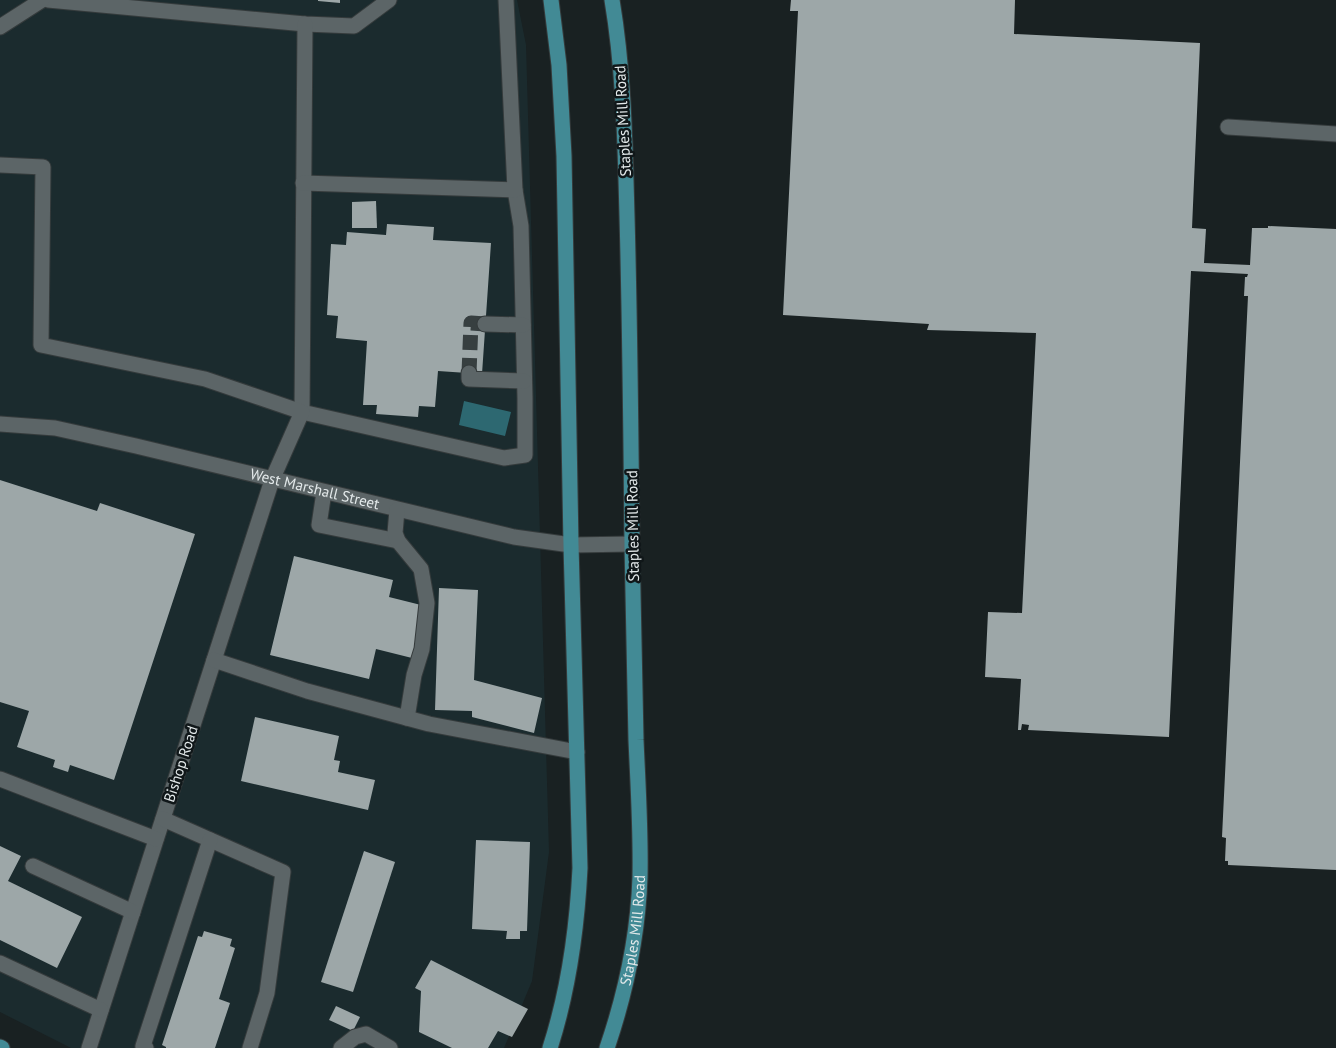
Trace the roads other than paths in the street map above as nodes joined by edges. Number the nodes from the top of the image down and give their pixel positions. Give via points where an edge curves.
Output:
1 (42, 0) edge
2 (48, 0) edge
3 (389, 0) edge
4 (506, 0) edge
5 (551, 0) edge
6 (612, 0) edge
7 (305, 24) junction
8 (0, 27) edge
9 (1228, 127) dead end
10 (1336, 134) edge
11 (0, 165) edge
12 (303, 183) junction
13 (515, 190) junction
14 (485, 324) tunnel mouth
15 (523, 326) junction
16 (469, 373) dead end
17 (524, 381) junction
18 (302, 412) junction
19 (0, 424) edge
20 (272, 480) junction
21 (324, 492) junction
22 (398, 510) junction
23 (398, 541) junction
24 (632, 544) junction
25 (571, 545) junction
26 (214, 660) junction
27 (407, 718) junction
28 (577, 752) junction
29 (0, 780) edge
30 (163, 820) junction
31 (156, 839) junction
32 (210, 840) junction
33 (33, 866) dead end
34 (133, 912) junction
35 (0, 963) edge
36 (101, 1010) junction
37 (89, 1048) edge
38 (146, 1048) edge
39 (250, 1048) edge
40 (341, 1048) edge
41 (390, 1048) edge
42 (550, 1048) edge
43 (607, 1048) edge

1 - 8 street
2 - 7 street
3 - 7 street via 354,26
4 - 13 street
5 - 25 main road via 559,65 564,156
6 - 24 main road, Staples Mill Road via 625,161
7 - 12 street
9 - 10 street
11 - 18 street via 42,167 41,345 205,379
12 - 13 street
12 - 18 street
13 - 15 street via 521,226
14 - 15 street
15 - 17 street
16 - 17 street via 468,379
17 - 18 street via 524,455 504,458
18 - 20 street, Bishop Road
19 - 20 street, West Marshall Street via 54,428
20 - 21 street, West Marshall Street
20 - 26 street, Bishop Road
21 - 22 street, West Marshall Street
21 - 23 street via 319,524
22 - 23 street via 395,533
22 - 25 street, West Marshall Street via 514,537
23 - 27 street via 421,569 427,603 422,649
24 - 25 street, West Marshall Street
24 - 43 main road, Staples Mill Road via 640,880 625,990
25 - 28 main road
26 - 27 street via 307,691
26 - 30 street, Bishop Road
27 - 28 street
28 - 42 main road via 578,912 572,960
29 - 31 street
30 - 31 street, Bishop Road
30 - 32 street
31 - 34 street, Bishop Road
32 - 38 street via 143,1046
32 - 39 street via 283,872 267,993
33 - 34 street
34 - 36 street, Bishop Road
35 - 36 street
36 - 37 street, Bishop Road
40 - 41 street via 355,1037 366,1034

